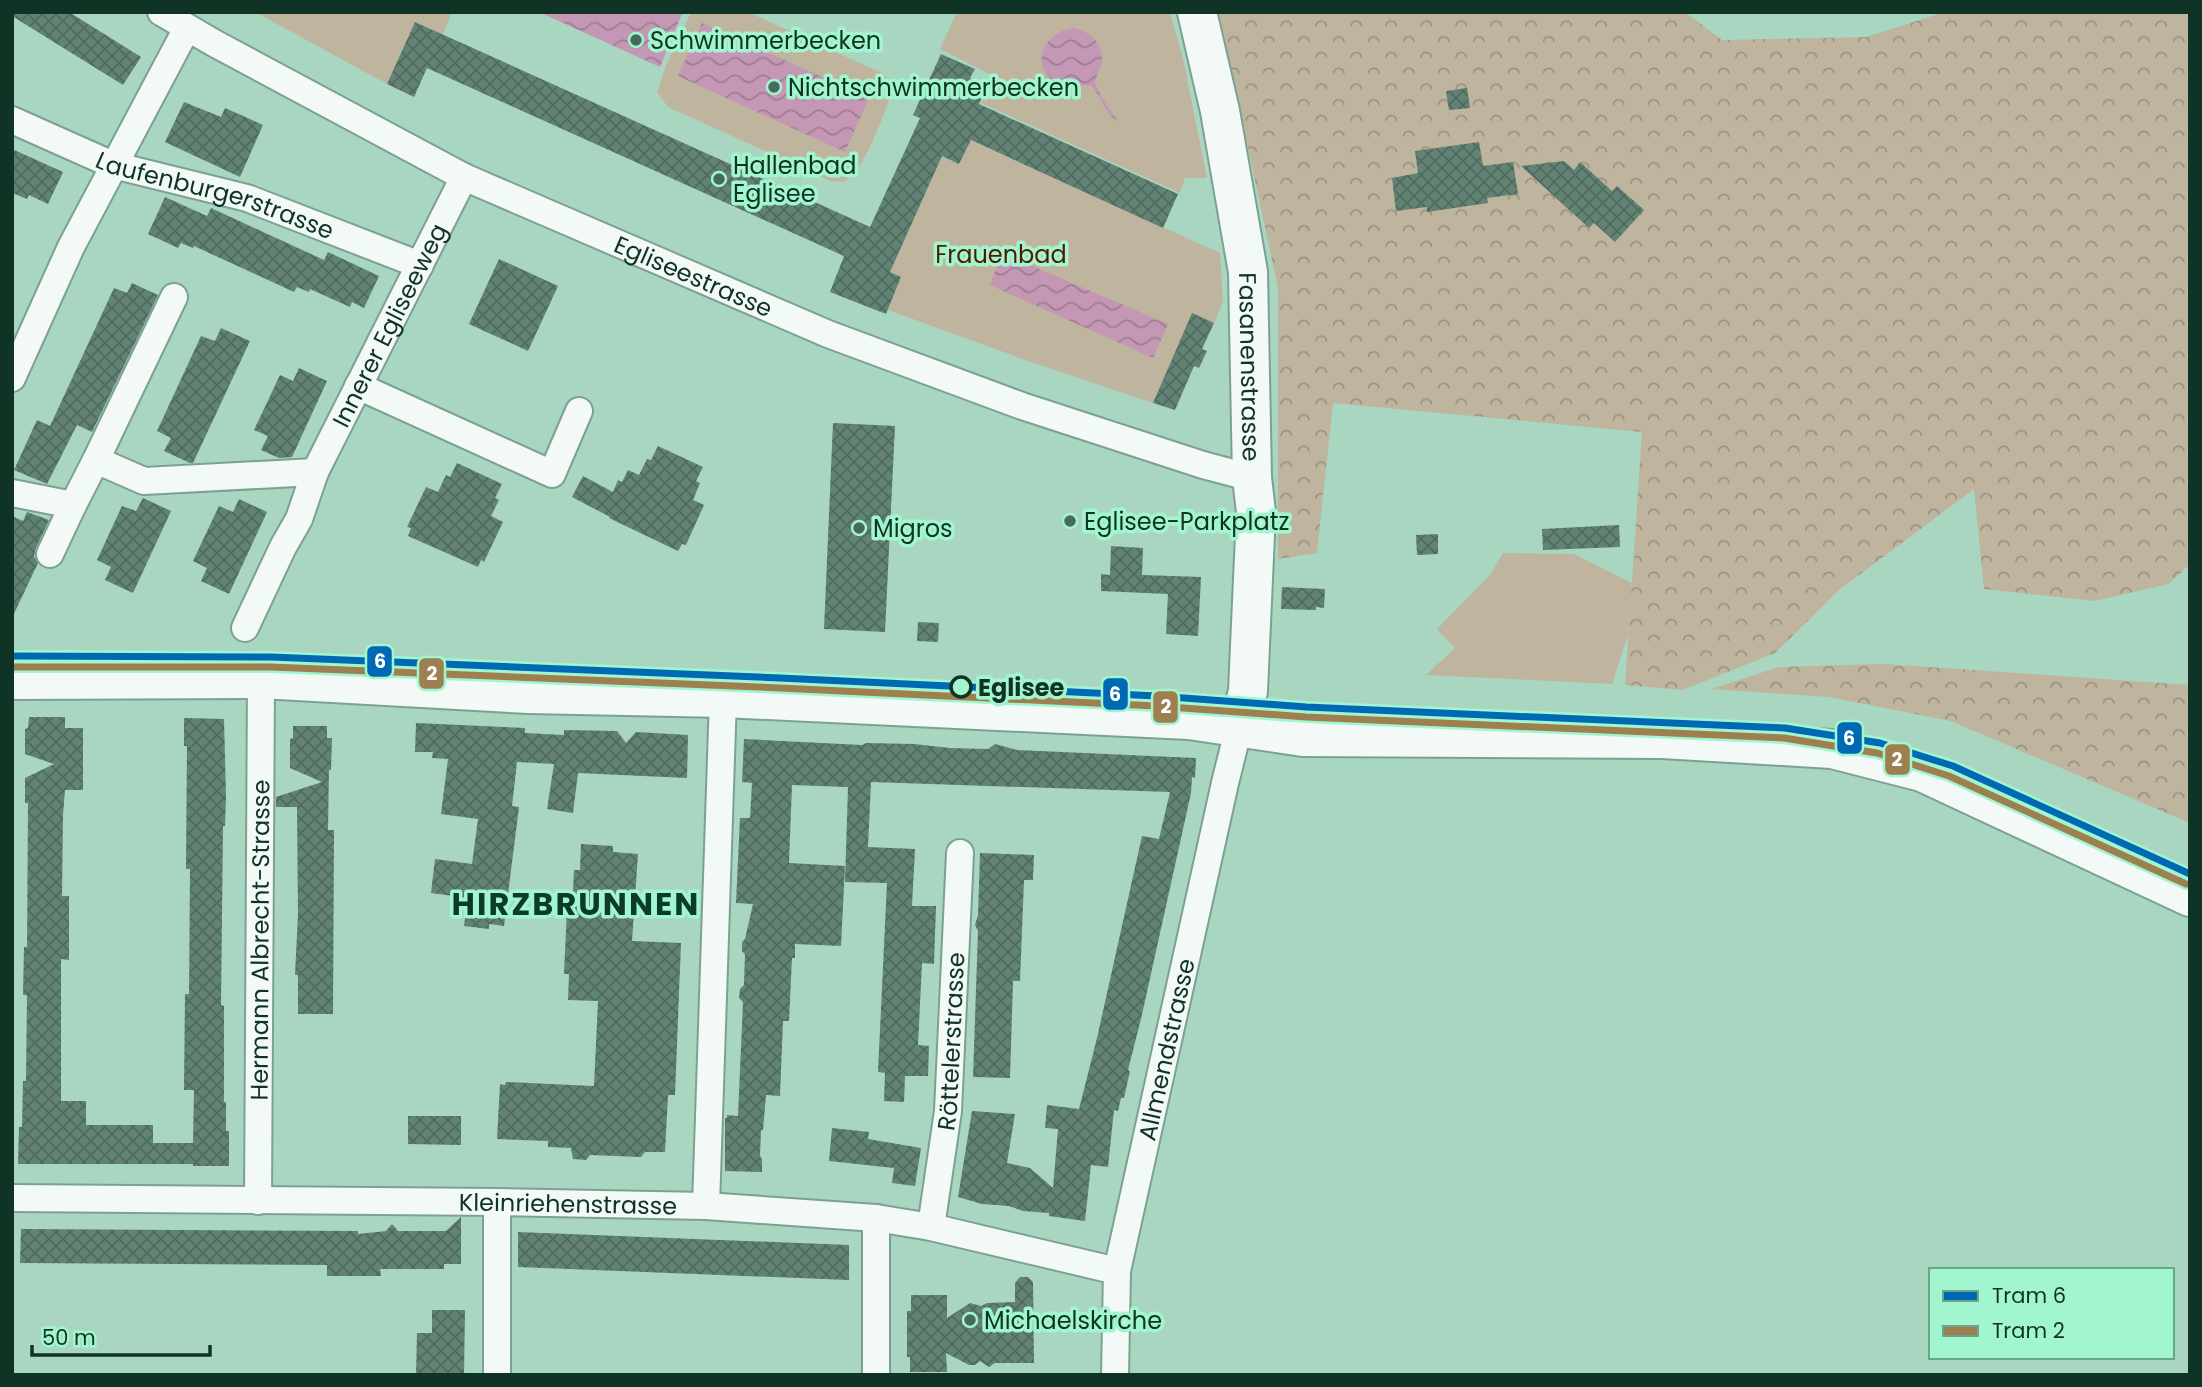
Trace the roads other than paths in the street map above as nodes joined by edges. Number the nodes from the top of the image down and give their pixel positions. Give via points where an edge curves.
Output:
1 (161, 12) edge
2 (1196, 12) edge
3 (187, 28) junction
4 (12, 120) edge
5 (113, 165) junction
6 (464, 177) junction
7 (420, 265) junction
8 (174, 297) dead end
9 (12, 377) edge
10 (358, 386) junction
11 (579, 411) dead end
12 (96, 460) junction
13 (315, 472) junction
14 (1252, 478) junction
15 (12, 493) edge
16 (74, 505) junction
17 (50, 554) dead end
18 (244, 628) dead end
19 (261, 678) junction
20 (12, 680) edge
21 (723, 698) junction
22 (1239, 727) junction
23 (960, 853) dead end
24 (2190, 897) edge
25 (12, 1198) edge
26 (258, 1201) junction
27 (497, 1202) junction
28 (706, 1206) junction
29 (876, 1218) junction
30 (931, 1227) junction
31 (1117, 1272) junction
32 (497, 1375) edge
33 (876, 1375) edge
34 (1115, 1375) edge

1 - 3 street, Egliseestrasse
2 - 14 main road, Fasanenstrasse via 1220,111 1248,272
3 - 5 street
3 - 6 street, Egliseestrasse
4 - 5 street, Laufenburgerstrasse
5 - 7 street, Laufenburgerstrasse via 247,198
5 - 9 street
6 - 7 street, Innerer Egliseeweg
6 - 14 street, Egliseestrasse via 850,343 1022,406
7 - 10 street, Innerer Egliseeweg
8 - 12 street
10 - 11 street via 552,474
10 - 13 street, Innerer Egliseeweg
12 - 13 street via 144,481
12 - 16 street
13 - 18 street, Innerer Egliseeweg via 299,519
14 - 22 main road, Fasanenstrasse via 1256,512 1251,653
15 - 16 street
16 - 17 street
19 - 20 main road
19 - 21 main road via 528,694
19 - 26 street, Hermann Albrecht-Strasse
21 - 22 main road via 1189,720
21 - 28 street
22 - 24 main road via 1303,737 1662,739 1832,749 1922,772
22 - 31 street, Allmendstrasse
23 - 30 street, Röttelerstrasse via 948,1111
25 - 26 street, Kleinriehenstrasse
26 - 27 street, Kleinriehenstrasse
27 - 28 street, Kleinriehenstrasse
27 - 32 street
28 - 29 street, Kleinriehenstrasse
29 - 30 street, Kleinriehenstrasse
29 - 33 street
30 - 31 street, Kleinriehenstrasse
31 - 34 street, Allmendstrasse

